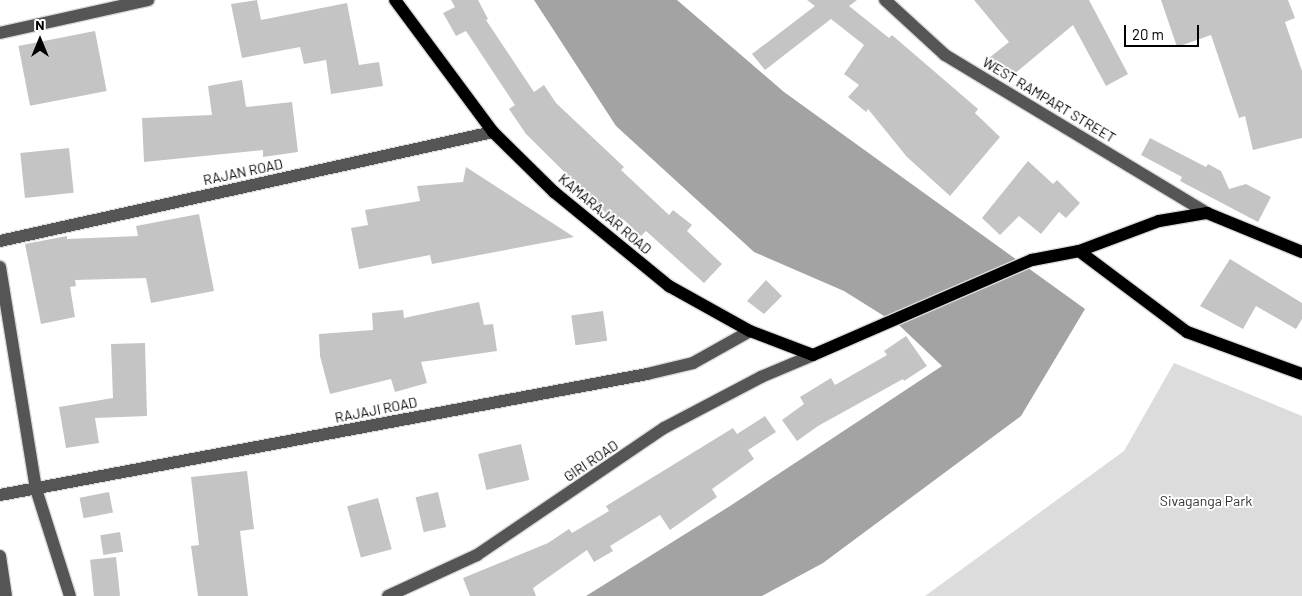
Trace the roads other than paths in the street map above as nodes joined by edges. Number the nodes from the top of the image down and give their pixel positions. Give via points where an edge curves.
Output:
1 (148, 0) edge
2 (395, 0) edge
3 (886, 0) edge
4 (0, 33) edge
5 (493, 132) junction
6 (1207, 212) junction
7 (0, 241) edge
8 (1079, 251) junction
9 (1302, 252) edge
10 (0, 267) edge
11 (750, 332) junction
12 (813, 355) junction
13 (1302, 374) edge
14 (36, 489) junction
15 (0, 495) edge
16 (0, 556) edge
17 (6, 596) edge
18 (70, 596) edge
19 (388, 596) edge

1 - 4 street
2 - 5 main road, KAMARAJAR ROAD
3 - 6 street, WEST RAMPART STREET via 946,55
5 - 7 street, RAJAN ROAD
5 - 11 main road, KAMARAJAR ROAD via 554,192 669,286
6 - 8 main road via 1159,221
6 - 9 main road
8 - 12 main road via 1032,260
8 - 13 main road via 1187,332
10 - 14 street
11 - 12 main road, KAMARAJAR ROAD
11 - 14 street, RAJAJI ROAD via 693,363 647,374
12 - 19 street, GIRI ROAD via 762,377 664,428 477,555
14 - 15 street, RAJAJI ROAD
14 - 18 street
16 - 17 street

